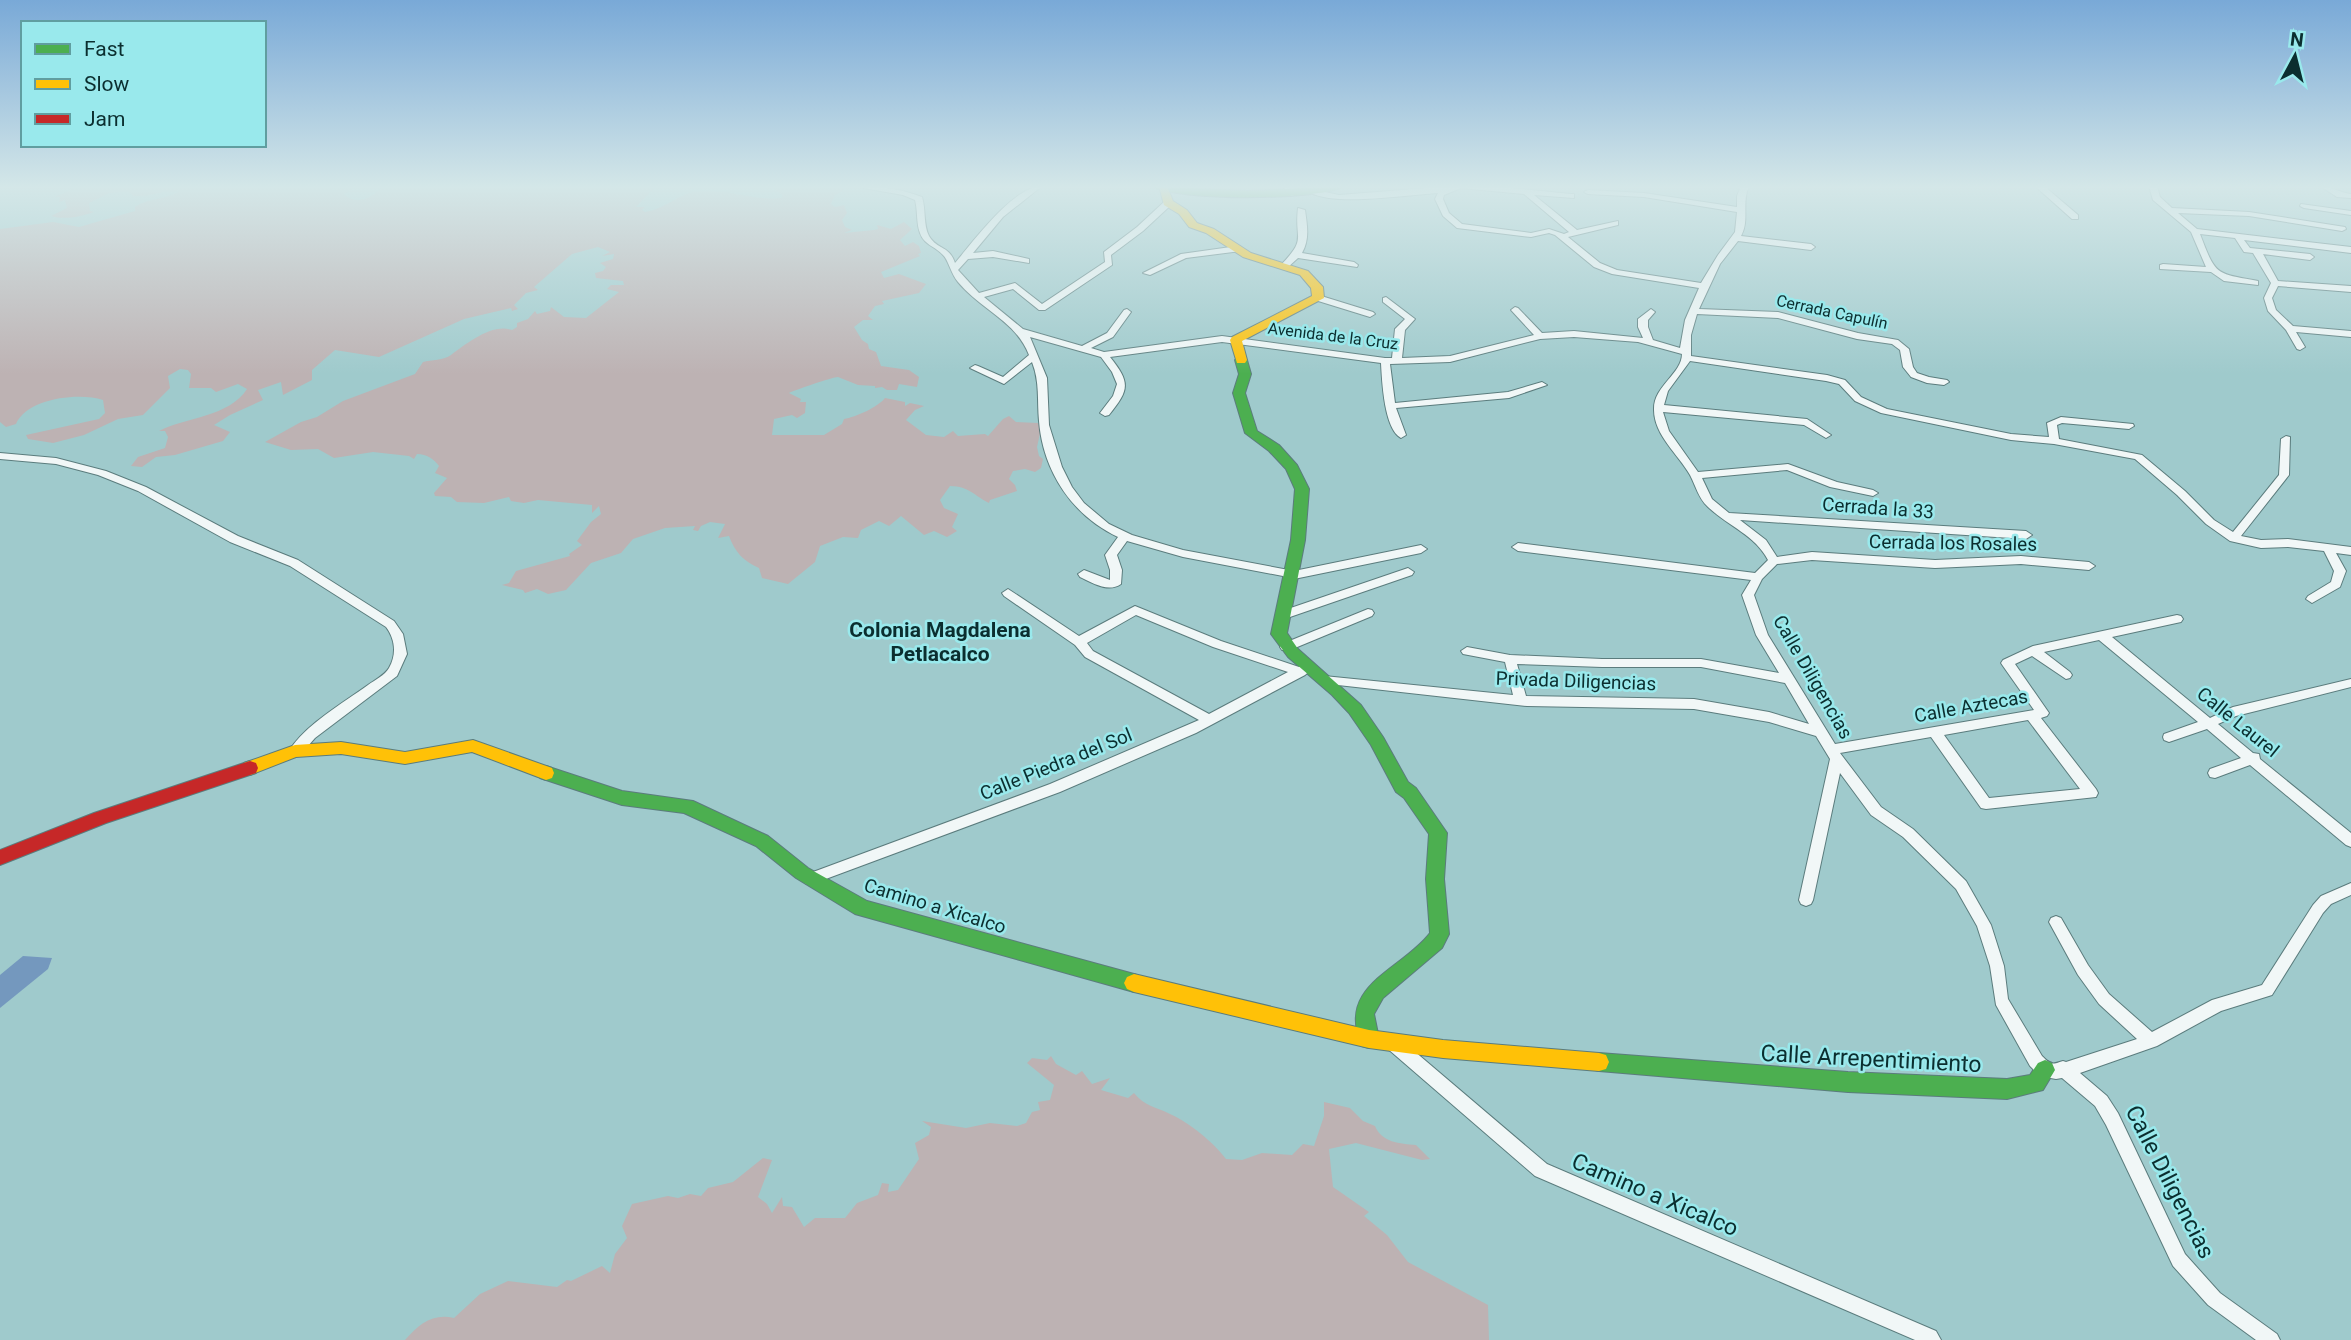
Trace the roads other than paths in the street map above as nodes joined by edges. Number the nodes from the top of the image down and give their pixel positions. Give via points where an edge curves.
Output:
1 (940, 249) edge
2 (974, 249) edge
3 (1113, 249) edge
4 (1238, 249) joint
5 (1301, 249) edge
6 (1578, 249) edge
7 (1728, 249) edge
8 (2202, 249) edge
9 (2246, 249) edge
10 (2257, 252) junction
11 (968, 256) junction
12 (1298, 256) junction
13 (2310, 257) dead end
14 (1026, 261) dead end
15 (1354, 265) dead end
16 (1284, 266) junction
17 (2163, 267) dead end
18 (2213, 270) junction
19 (953, 271) junction
20 (1146, 273) dead end
21 (2255, 283) dead end
22 (2275, 283) junction
23 (1702, 286) junction
24 (2351, 289) edge
25 (979, 296) junction
26 (1318, 298) junction
27 (1386, 300) dead end
28 (1042, 307) joint
29 (1515, 310) dead end
30 (1693, 311) junction
31 (1127, 312) dead end
32 (1651, 312) dead end
33 (1370, 314) dead end
34 (2290, 329) junction
35 (1019, 331) junction
36 (2351, 334) edge
37 (1540, 336) junction
38 (1236, 340) junction
39 (1650, 343) junction
40 (2300, 347) dead end
41 (1083, 349) junction
42 (1104, 355) junction
43 (1686, 355) junction
44 (1034, 356) junction
45 (1396, 360) junction
46 (1385, 361) junction
47 (975, 368) dead end
48 (1944, 382) dead end
49 (1542, 385) dead end
50 (1390, 406) junction
51 (1658, 407) junction
52 (1105, 413) dead end
53 (2129, 426) dead end
54 (1401, 435) dead end
55 (1826, 435) dead end
56 (2286, 439) dead end
57 (2054, 441) junction
58 (0, 456) edge
59 (1696, 475) junction
60 (1873, 493) dead end
61 (1727, 516) junction
62 (2026, 535) dead end
63 (1125, 536) junction
64 (2234, 538) junction
65 (1518, 547) dead end
66 (2328, 548) junction
67 (1421, 549) dead end
68 (2351, 551) edge
69 (1774, 561) junction
70 (2089, 566) dead end
71 (1408, 572) dead end
72 (1084, 574) dead end
73 (1289, 575) junction
74 (1758, 577) junction
75 (1008, 593) dead end
76 (2312, 599) dead end
77 (1368, 613) dead end
78 (1283, 615) junction
79 (2178, 619) dead end
80 (2100, 634) junction
81 (1079, 642) junction
82 (1286, 647) junction
83 (2033, 650) junction
84 (1467, 651) dead end
85 (1510, 659) junction
86 (1304, 669) junction
87 (2066, 675) dead end
88 (1787, 679) junction
89 (1324, 680) junction
90 (2351, 683) edge
91 (1521, 700) junction
92 (2032, 716) junction
93 (1209, 720) junction
94 (2210, 723) junction
95 (1823, 733) junction
96 (1935, 733) junction
97 (2169, 737) dead end
98 (295, 751) junction
99 (1834, 754) junction
100 (2254, 758) junction
101 (2215, 772) dead end
102 (2351, 841) edge
103 (0, 858) edge
104 (810, 878) junction
105 (2351, 889) edge
106 (1807, 900) dead end
107 (2056, 922) dead end
108 (1370, 1039) junction
109 (2151, 1041) junction
110 (1391, 1042) junction
111 (2054, 1069) junction
112 (1931, 1340) edge
113 (2271, 1340) edge

1 - 19 street, Avenida de la Cruz via 948,254
2 - 11 street
3 - 28 street via 1107,254 1109,263
4 - 16 street
4 - 20 street via 1184,256
5 - 12 street
6 - 23 street via 1597,265 1615,272
7 - 23 street
8 - 18 street
9 - 10 street
10 - 13 street
10 - 22 street
11 - 14 street via 993,254
11 - 19 street
12 - 15 street
12 - 16 street
16 - 26 street via 1304,273
17 - 18 street
18 - 21 street via 2227,279
19 - 25 street, Avenida de la Cruz
22 - 24 street
22 - 34 street via 2268,298 2272,311
23 - 30 street
25 - 28 street via 1015,286
25 - 35 street, Avenida de la Cruz
26 - 33 street
26 - 38 street
27 - 45 street via 1410,319 1400,329
29 - 37 street
30 - 43 street
30 - 48 street, Cerrada Capulín via 1778,315 1895,342 1914,374
31 - 41 street via 1110,335
32 - 39 street via 1643,319
34 - 36 street
34 - 40 street
35 - 41 street, Avenida de la Cruz
35 - 44 street, Avenida de la Cruz
37 - 39 street, Avenida de la Cruz via 1603,335
37 - 45 street, Avenida de la Cruz via 1466,356
38 - 42 street, Avenida de la Cruz
38 - 46 street, Avenida de la Cruz
38 - 73 street via 1245,374 1239,393 1251,433 1292,468 1302,489 1300,528
39 - 43 street, Avenida de la Cruz
41 - 42 street, Avenida de la Cruz
42 - 52 street via 1123,385
43 - 51 street via 1684,367 1660,396
43 - 57 street, Avenida de la Cruz via 1827,378 1842,382 1858,399 1884,411 2011,437
44 - 47 street via 1003,381
44 - 63 street, Avenida de la Cruz via 1043,374 1045,432 1060,477 1088,514
45 - 46 street, Avenida de la Cruz
46 - 50 street
49 - 50 street via 1509,395
50 - 54 street
51 - 55 street via 1807,422
51 - 59 street via 1671,442
53 - 57 street via 2061,420 2052,424
56 - 64 street via 2284,475
57 - 64 street, Avenida de la Cruz via 2138,457
58 - 98 street via 57,461 142,489 234,539 295,563 390,624 401,654 393,673
59 - 60 street via 1788,467 1834,485
59 - 61 street via 1703,496
61 - 62 street, Cerrada la 33
61 - 69 street via 1761,540
63 - 72 street via 1111,555 1115,583 1105,584
63 - 73 street, Avenida de la Cruz
64 - 66 street
65 - 74 street
66 - 68 street
66 - 76 street via 2340,571 2336,584
67 - 73 street
69 - 70 street, Cerrada los Rosales via 1812,556 1936,564 2021,559
69 - 74 street
71 - 78 street
73 - 78 street
74 - 88 street, Calle Diligencias via 1748,595 1753,614
75 - 81 street
77 - 82 street
78 - 82 street via 1279,634
79 - 80 street, Calle Aztecas
80 - 83 street, Calle Aztecas
80 - 94 street, Calle Laurel
81 - 86 street via 1135,610 1217,644
81 - 93 street via 1089,654
82 - 86 street
83 - 87 street
83 - 92 street, Calle Aztecas via 2007,663 2043,713
84 - 85 street
85 - 88 street via 1701,663
85 - 91 street
86 - 89 street
86 - 93 street, Calle Piedra del Sol
88 - 95 street, Calle Diligencias
89 - 91 street, Privada Diligencias
89 - 108 street via 1348,700 1374,733 1402,787 1438,833 1440,934 1376,992 1364,1013
90 - 94 street via 2233,712
91 - 95 street, Privada Diligencias via 1693,704 1769,717
92 - 96 street, Calle Aztecas
92 - 96 street via 2091,793 1986,804
93 - 104 street, Calle Piedra del Sol via 1055,788
94 - 97 street
94 - 100 street, Calle Laurel
95 - 99 street, Calle Diligencias
96 - 99 street, Calle Aztecas
98 - 103 street via 100,818
98 - 104 street, Camino a Xicalco via 341,748 405,758 473,746 582,787 622,798 687,806 762,841
99 - 106 street
99 - 111 street, Calle Diligencias via 1876,811 1908,833 1961,885 1984,925 2001,1000 2036,1061
100 - 101 street
100 - 102 street, Calle Laurel
104 - 108 street, Camino a Xicalco via 862,908 913,924
105 - 109 street, Calle Arrepentimiento via 2326,900 2267,990 2217,1005
107 - 109 street via 2105,999
108 - 110 street, Calle Arrepentimiento
109 - 111 street, Calle Arrepentimiento via 2102,1059
110 - 111 street, Calle Arrepentimiento via 1778,1078 2007,1090 2036,1083
110 - 112 street, Camino a Xicalco via 1541,1171
111 - 113 street, Calle Diligencias via 2101,1101 2179,1260 2214,1299

